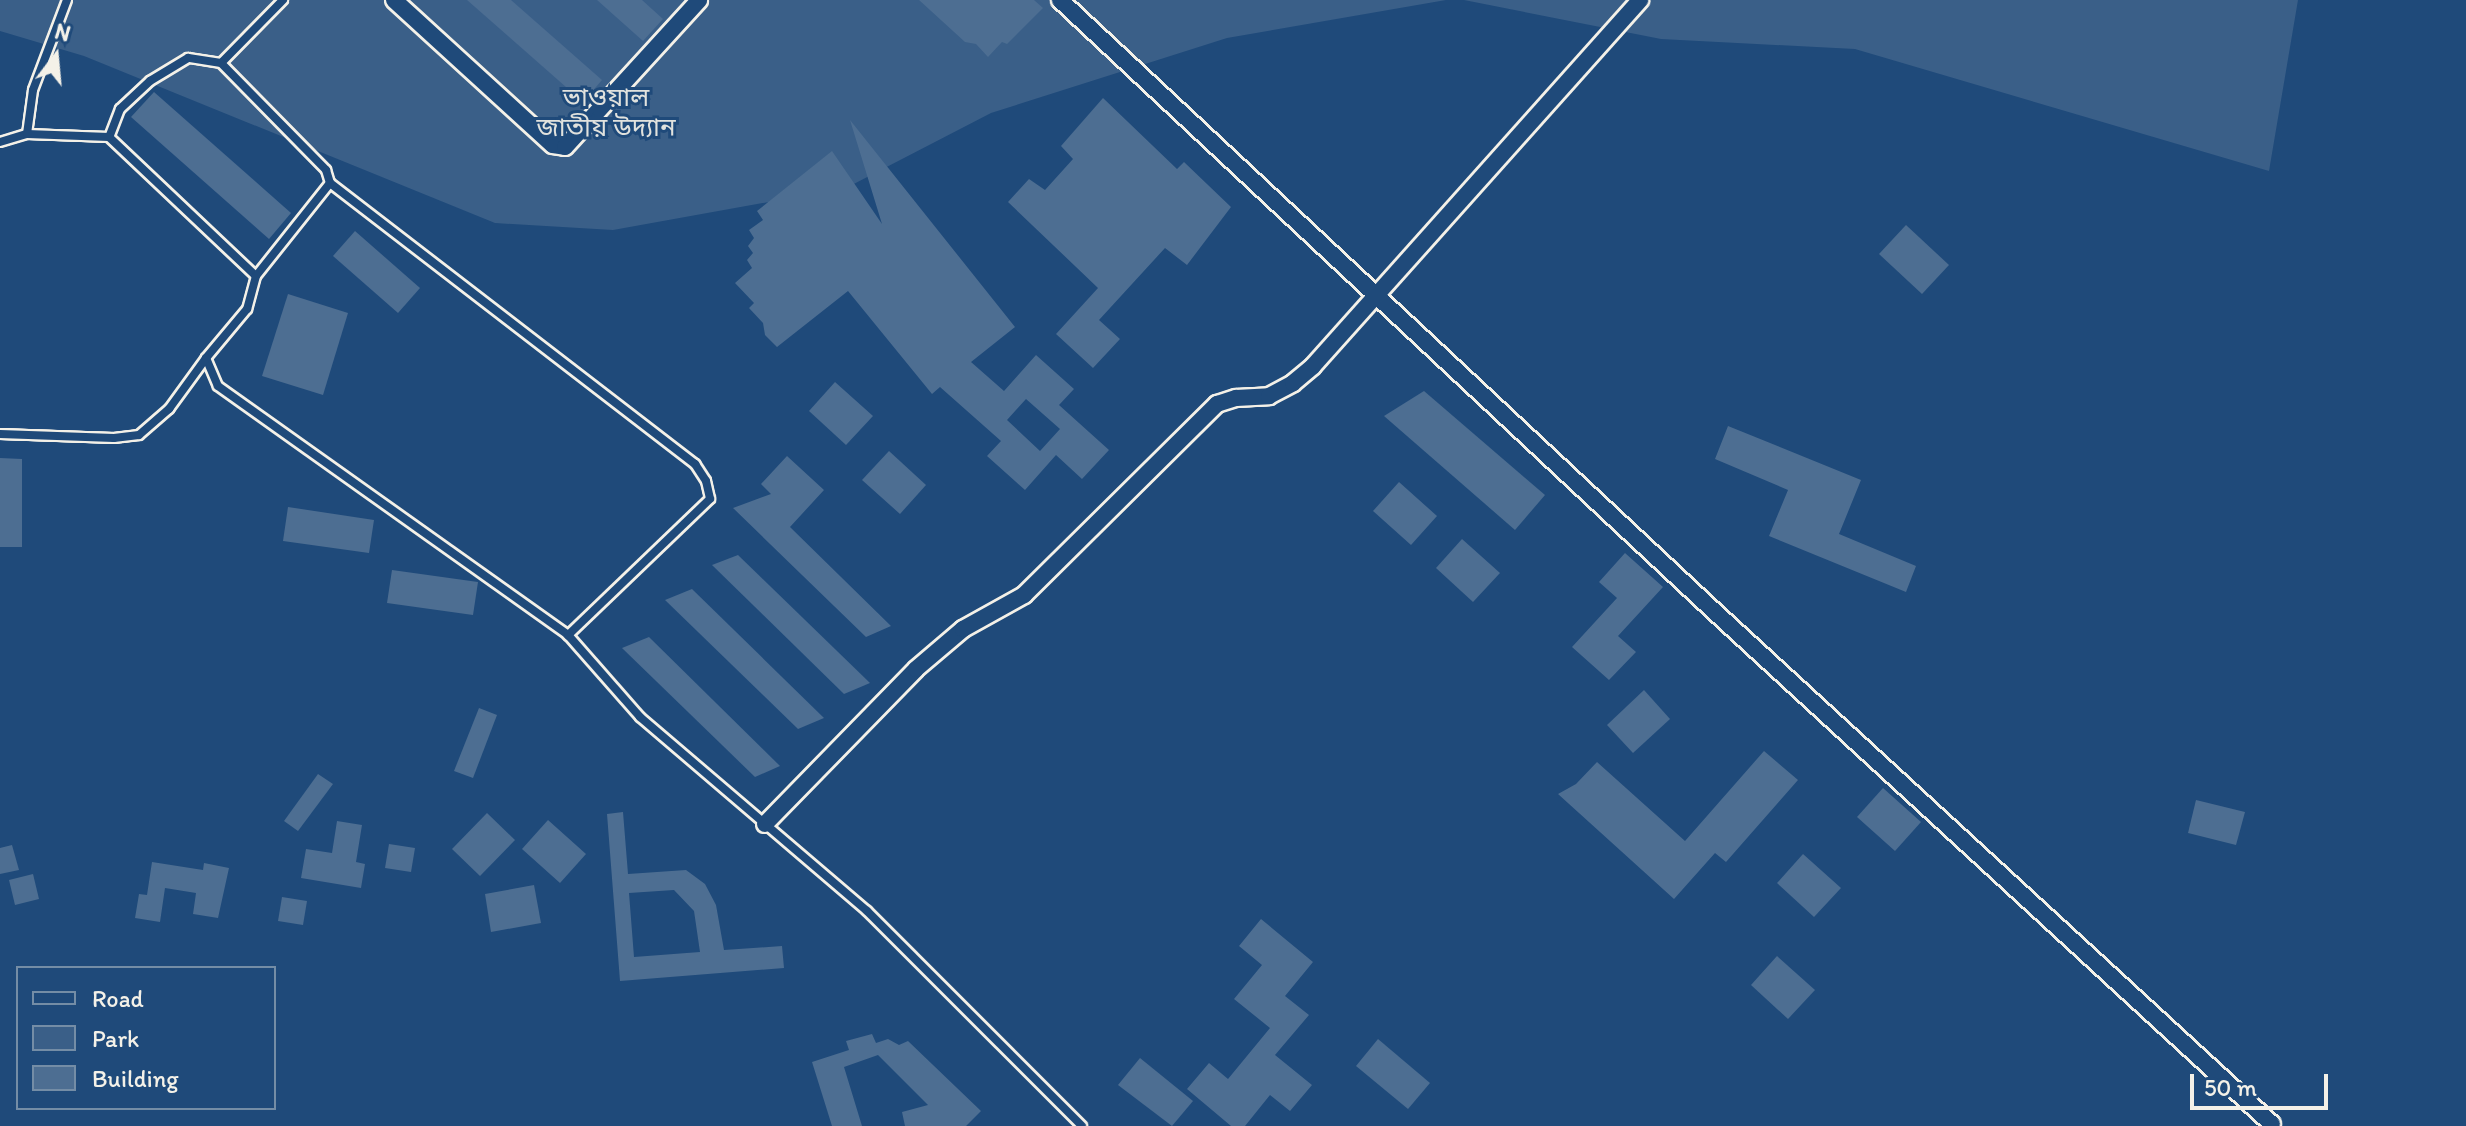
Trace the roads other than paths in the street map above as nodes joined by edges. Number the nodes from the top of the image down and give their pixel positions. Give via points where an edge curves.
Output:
1 (67, 0) edge
2 (283, 0) edge
3 (394, 0) edge
4 (699, 0) edge
5 (1060, 0) edge
6 (1640, 0) edge
7 (221, 63) junction
8 (27, 134) junction
9 (109, 137) junction
10 (0, 142) edge
11 (330, 183) junction
12 (256, 276) junction
13 (1375, 294) junction
14 (206, 358) junction
15 (0, 434) edge
16 (568, 635) junction
17 (765, 824) junction
18 (2272, 1124) dead end
19 (1082, 1126) edge

1 - 8 lane via 33,90
2 - 7 lane
3 - 4 street via 553,145 565,147
5 - 13 street
6 - 13 street
7 - 9 lane via 188,58 150,81 120,109
7 - 11 lane via 326,170
8 - 9 lane
8 - 10 lane
9 - 12 lane
11 - 12 lane
11 - 16 lane via 695,464 706,481 710,499
12 - 14 lane via 247,309
13 - 17 street via 1293,383 1269,396 1217,404 1024,595 963,629 916,669
13 - 18 street
14 - 15 lane via 169,409 139,435
14 - 16 lane via 218,386
16 - 17 lane via 640,717
17 - 19 lane via 867,911

